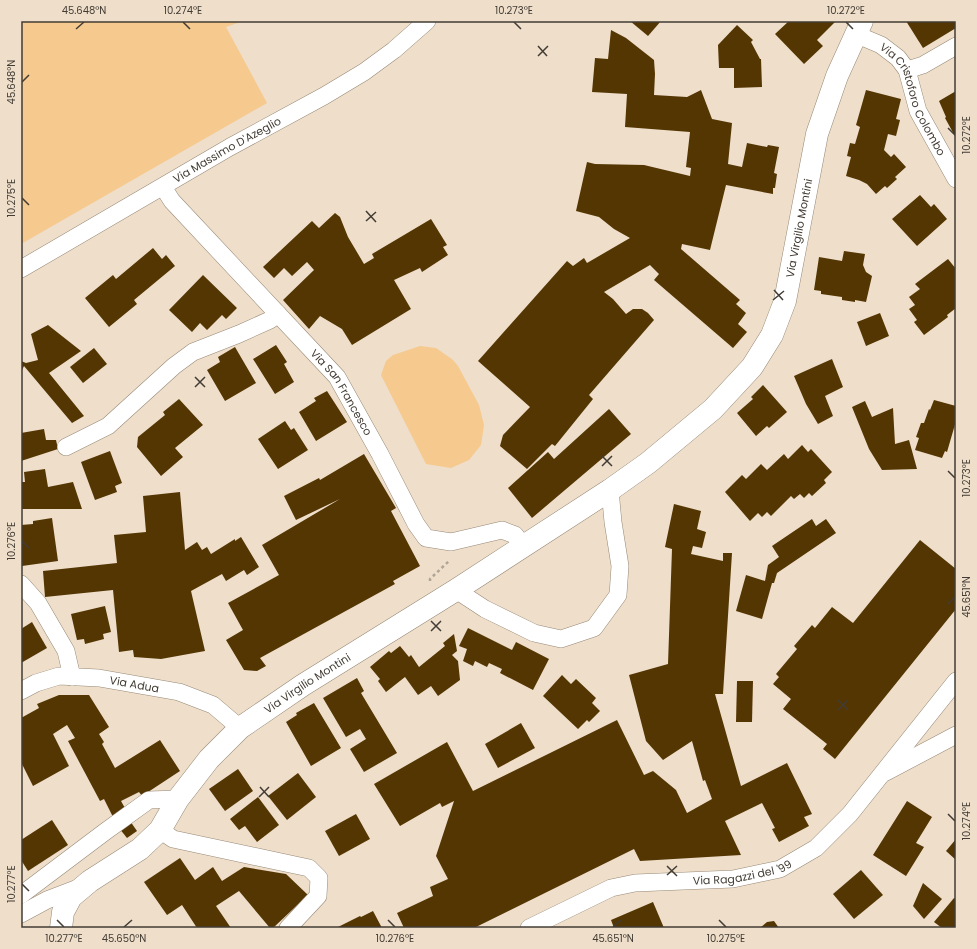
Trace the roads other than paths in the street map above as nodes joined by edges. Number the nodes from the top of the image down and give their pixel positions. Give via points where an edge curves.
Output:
1 (427, 21) edge
2 (858, 28) edge
3 (956, 46) edge
4 (907, 70) junction
5 (956, 180) edge
6 (163, 187) junction
7 (21, 269) edge
8 (278, 314) junction
9 (66, 447) dead end
10 (610, 490) junction
11 (523, 545) junction
12 (21, 584) edge
13 (456, 590) junction
14 (72, 677) junction
15 (956, 681) edge
16 (21, 691) edge
17 (240, 728) junction
18 (956, 735) edge
19 (879, 776) junction
20 (178, 799) junction
21 (160, 830) junction
22 (82, 886) junction
23 (21, 895) edge
24 (21, 914) edge
25 (61, 928) edge
26 (288, 928) edge
27 (529, 928) edge

1 - 6 street, Via Massimo D'Azeglio via 364,72
2 - 4 street, Via Cristoforo Colombo via 898,58
2 - 10 main road, Via Virgilio Montini via 837,76 817,134 785,301 772,335 752,368 712,409 648,463
3 - 4 street via 923,65
4 - 5 street, Via Cristoforo Colombo via 918,111
6 - 7 street, Via Massimo D'Azeglio
6 - 8 street, Via San Francesco via 172,201
8 - 9 street via 239,334 193,352 108,426
8 - 11 street, Via San Francesco via 337,377 426,538 451,542 502,530 515,535
10 - 11 main road, Via Virgilio Montini
10 - 13 street via 620,566 618,595 594,628 561,639 534,632 485,609
11 - 13 main road, Via Virgilio Montini
12 - 14 street via 38,603 66,651
13 - 17 main road, Via Virgilio Montini via 303,685
14 - 16 street, Via Adua via 59,676
14 - 17 street, Via Adua via 99,678 179,692 213,704
15 - 19 street, Via Ragazzi del '99
17 - 20 main road, Via Virgilio Montini via 209,759
18 - 19 street, Via Ragazzi del '99
19 - 27 street, Via Ragazzi del '99 via 850,814 816,848 780,869 733,878 635,883 611,888
20 - 21 main road, Via Virgilio Montini
20 - 23 street via 149,800
21 - 22 main road, Via Virgilio Montini via 134,854
21 - 26 street via 173,839 309,868 319,878 318,896
22 - 24 street via 46,900
22 - 25 main road, Via Virgilio Montini via 71,897 63,912

